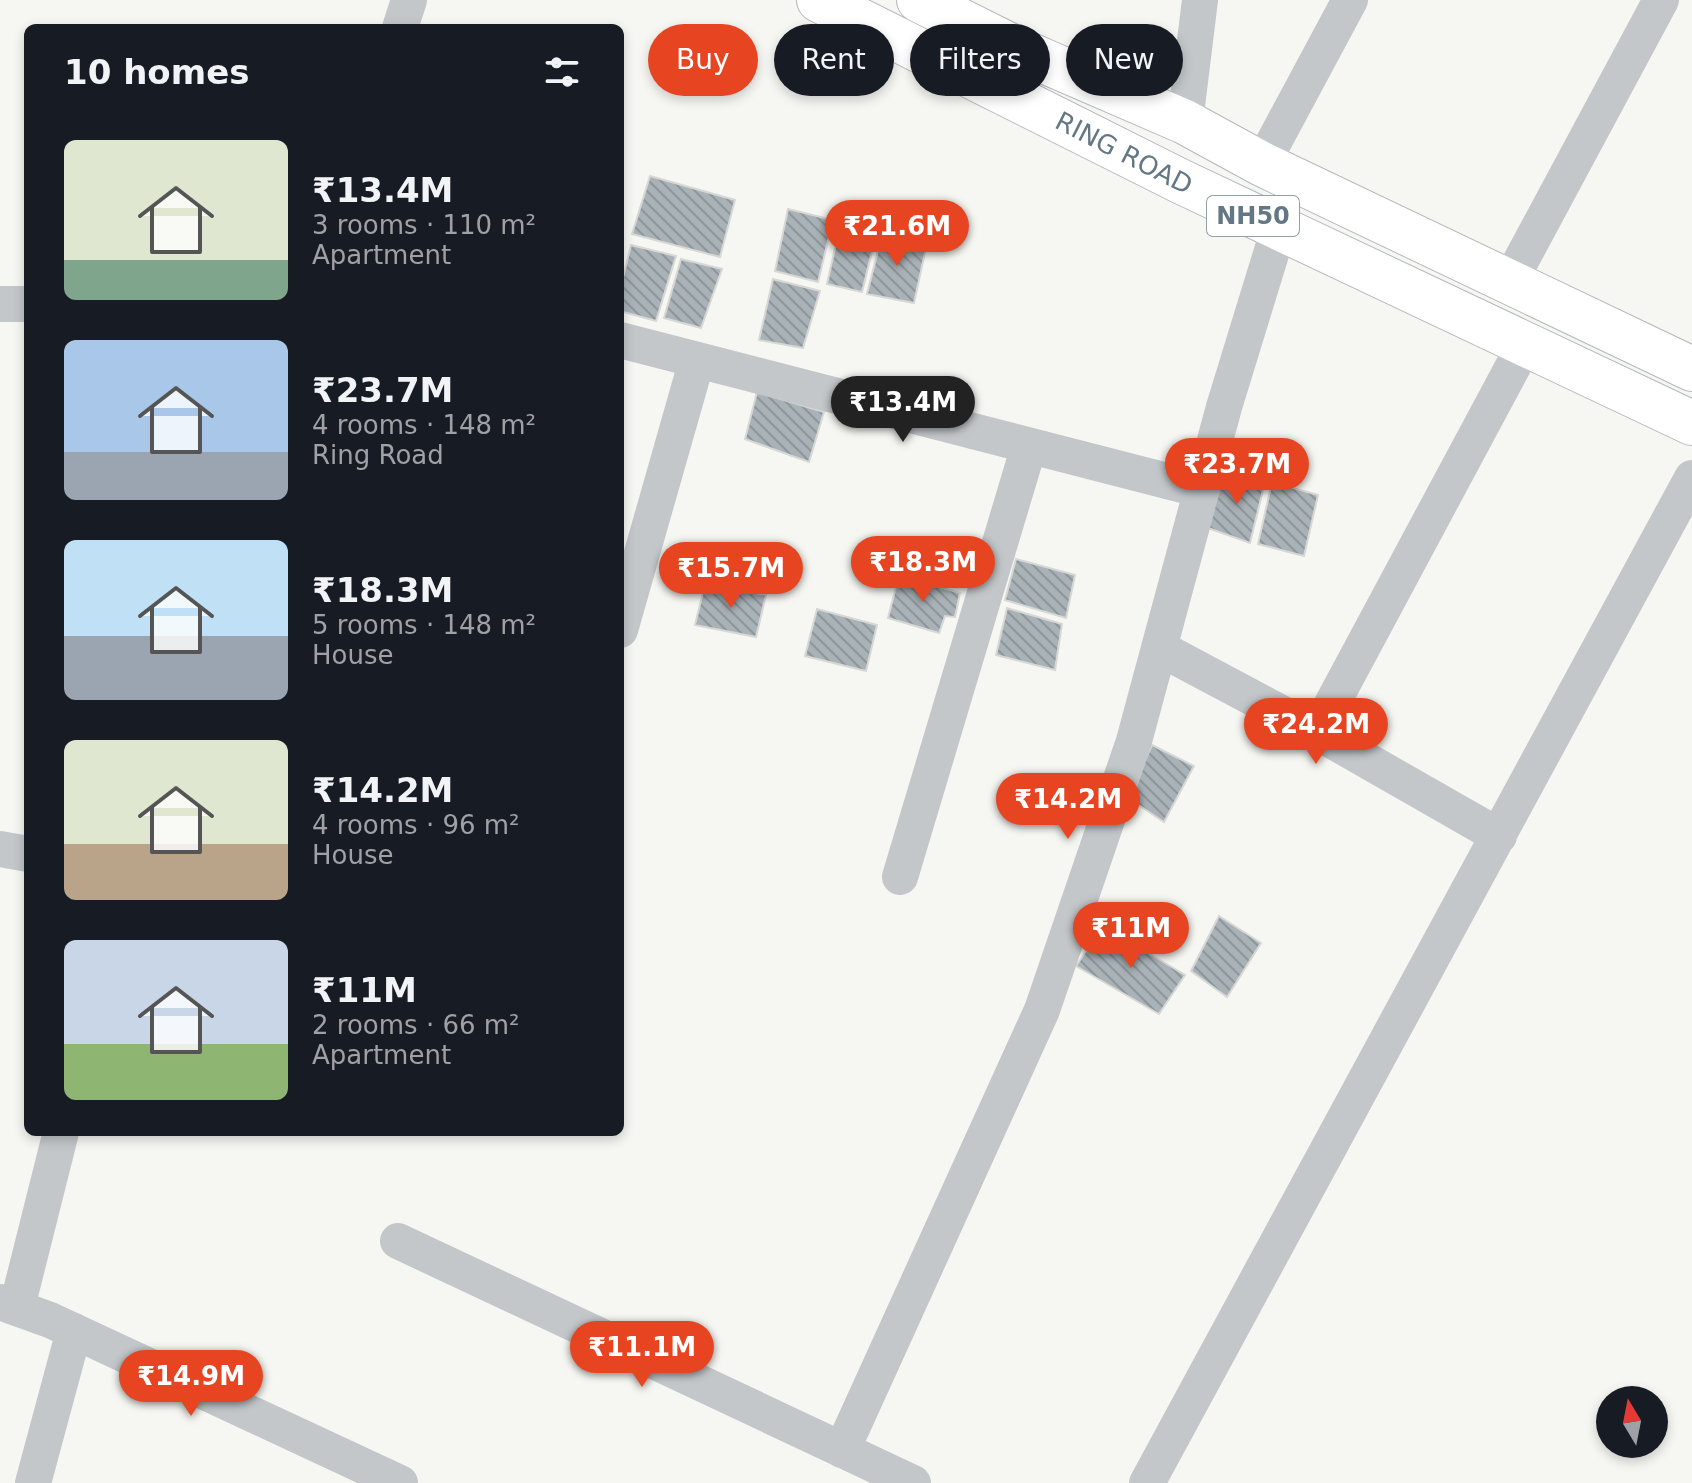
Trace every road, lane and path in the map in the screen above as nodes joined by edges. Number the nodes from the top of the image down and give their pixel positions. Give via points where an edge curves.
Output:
1 (409, 0) edge
2 (819, 0) edge
3 (919, 0) edge
4 (1200, 0) edge
5 (1350, 0) edge
6 (1661, 0) edge
7 (401, 24) edge
8 (1185, 122) junction
9 (1262, 164) junction
10 (1279, 228) junction
11 (1510, 281) junction
12 (0, 304) edge
13 (24, 304) edge
14 (624, 341) edge
15 (1525, 344) junction
16 (697, 360) junction
17 (1692, 369) edge
18 (1692, 423) edge
19 (1029, 446) junction
20 (1692, 478) edge
21 (1202, 490) junction
22 (624, 616) edge
23 (1159, 648) junction
24 (1317, 732) junction
25 (1499, 836) junction
26 (0, 849) edge
27 (24, 853) edge
28 (900, 877) dead end
29 (60, 1136) edge
30 (398, 1241) dead end
31 (8, 1304) edge
32 (74, 1331) junction
33 (842, 1450) junction
34 (362, 1474) edge
35 (33, 1483) edge
36 (400, 1483) edge
37 (913, 1483) edge
38 (1147, 1483) edge

1 - 7 street
2 - 10 highway, RING ROAD / NH50
3 - 8 highway, RING ROAD / NH50
4 - 8 street
5 - 9 street
6 - 11 street
8 - 9 highway, RING ROAD / NH50
9 - 11 highway, RING ROAD / NH50
10 - 15 highway, RING ROAD / NH50
10 - 21 street
11 - 17 highway, RING ROAD / NH50
12 - 13 street
14 - 16 street
15 - 18 highway, RING ROAD / NH50
15 - 24 street
16 - 19 street
16 - 22 street
19 - 21 street
19 - 28 street
20 - 25 street
21 - 23 street
23 - 24 street
23 - 33 street via 1134,741 1042,1010
24 - 25 street
25 - 38 street
26 - 27 street
29 - 31 street
30 - 33 street
31 - 32 street
32 - 34 street
32 - 35 street
33 - 37 street
34 - 36 street

